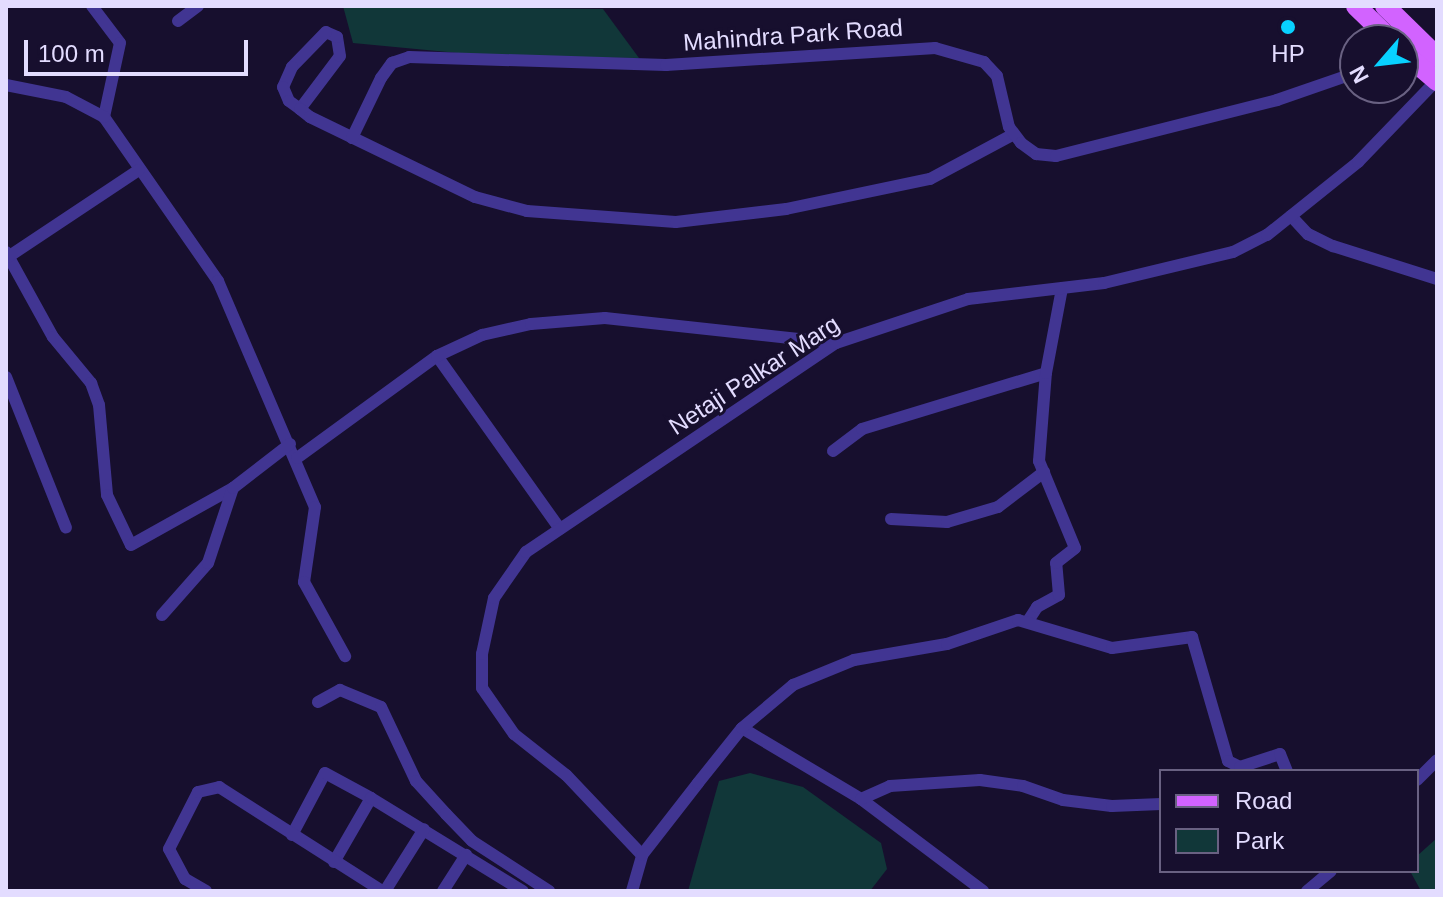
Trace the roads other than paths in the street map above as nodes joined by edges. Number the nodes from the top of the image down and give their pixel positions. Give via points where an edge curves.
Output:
1 (92, 6) edge
2 (198, 6) edge
3 (1356, 6) edge
4 (1385, 6) edge
5 (178, 21) dead end
6 (1375, 24) edge
7 (1437, 57) edge
8 (1419, 66) edge
9 (1339, 79) edge
10 (1437, 80) edge
11 (6, 85) edge
12 (300, 109) junction
13 (104, 117) junction
14 (1014, 134) junction
15 (352, 138) junction
16 (139, 170) junction
17 (1291, 216) junction
18 (8, 255) edge
19 (1437, 279) edge
20 (1062, 288) junction
21 (836, 343) junction
22 (437, 356) junction
23 (1046, 373) junction
24 (6, 377) edge
25 (290, 444) junction
26 (833, 451) dead end
27 (297, 458) junction
28 (1044, 472) junction
29 (233, 488) junction
30 (891, 519) dead end
31 (66, 528) dead end
32 (560, 529) junction
33 (162, 615) dead end
34 (1028, 621) junction
35 (345, 656) dead end
36 (318, 702) dead end
37 (742, 728) junction
38 (1437, 760) edge
39 (1286, 769) edge
40 (1419, 778) edge
41 (371, 798) junction
42 (861, 799) junction
43 (1159, 804) edge
44 (424, 829) junction
45 (292, 835) junction
46 (466, 855) junction
47 (642, 855) junction
48 (334, 862) junction
49 (1329, 873) edge
50 (502, 878) junction
51 (206, 891) edge
52 (384, 891) edge
53 (443, 891) edge
54 (494, 891) edge
55 (523, 891) edge
56 (549, 891) edge
57 (632, 891) edge
58 (983, 891) edge
59 (1307, 891) edge

1 - 13 street via 120,43
2 - 5 street
3 - 6 main road
4 - 7 main road
8 - 10 main road
9 - 14 street via 1277,100 1056,156 1036,154
10 - 17 street, Netaji Palkar Marg via 1358,162
11 - 13 street via 66,97
12 - 12 street via 283,87 292,67 326,32 337,37 340,56
12 - 15 street
13 - 16 street
14 - 15 street via 930,179 786,209 676,222 514,208 475,197
14 - 15 street, Mahindra Park Road via 997,76 984,62 935,48 666,65 409,57 392,63 381,78
16 - 18 street
16 - 25 street via 218,281
17 - 19 street via 1308,234 1333,246
17 - 20 street, Netaji Palkar Marg via 1233,252
18 - 29 street via 53,337 91,383 99,405 107,495 131,545
20 - 21 street, Netaji Palkar Marg via 968,299
20 - 23 street
21 - 22 street via 605,318 531,324 482,335
21 - 32 street, Netaji Palkar Marg
22 - 27 street
22 - 32 street
23 - 26 street via 862,429
23 - 28 street via 1039,461
24 - 31 street
25 - 27 street
25 - 29 street
27 - 35 street via 317,521 304,582
28 - 30 street via 998,507 947,522
28 - 34 street via 1075,548 1056,563 1059,595 1037,607
29 - 33 street via 208,563
32 - 47 street, Netaji Palkar Marg via 526,552 494,598 482,654 482,688 514,734 566,775
34 - 37 street via 947,644 854,660 793,685
34 - 39 street via 1112,648 1192,637 1228,761 1240,767 1280,754
36 - 56 street via 340,690 381,707 416,781 446,814 472,841
37 - 42 street
37 - 47 street
38 - 40 street
41 - 44 street
41 - 45 street via 325,773
41 - 48 street
42 - 43 street via 890,786 980,780 1023,786 1063,800
42 - 58 street
44 - 46 street
44 - 52 street
45 - 48 street
45 - 51 street via 219,787 198,792 169,849 185,879
46 - 50 street
46 - 53 street
47 - 57 street
48 - 52 street
49 - 59 street
50 - 54 street
50 - 55 street

